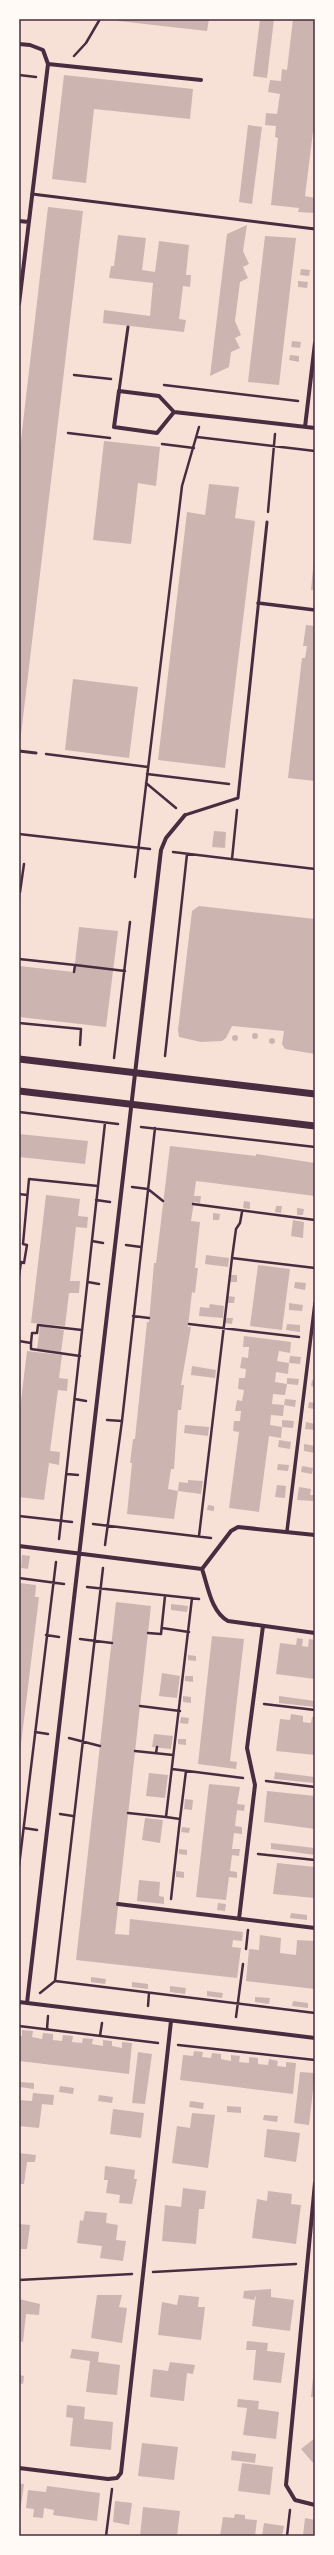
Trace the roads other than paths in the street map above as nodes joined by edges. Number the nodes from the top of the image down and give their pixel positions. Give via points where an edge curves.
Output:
1 (19, 44) edge
2 (48, 64) junction
3 (201, 80) dead end
4 (32, 194) junction
5 (19, 221) edge
6 (29, 222) junction
7 (315, 229) edge
8 (19, 304) edge
9 (128, 327) dead end
10 (315, 343) edge
11 (315, 347) edge
12 (119, 391) junction
13 (174, 412) junction
14 (305, 427) junction
15 (315, 428) edge
16 (267, 522) road end
17 (258, 603) junction
18 (315, 610) edge
19 (19, 751) edge
20 (36, 753) road end
21 (185, 815) joint
22 (19, 1059) edge
23 (136, 1073) junction
24 (19, 1091) edge
25 (315, 1094) edge
26 (132, 1104) junction
27 (315, 1126) edge
28 (315, 1303) edge
29 (314, 1330) edge
30 (287, 1531) junction
31 (315, 1535) edge
32 (19, 1546) edge
33 (80, 1553) junction
34 (202, 1569) junction
35 (263, 1626) junction
36 (315, 1633) edge
37 (118, 1904) dead end
38 (239, 1918) junction
39 (315, 1928) edge
40 (19, 2002) edge
41 (27, 2003) junction
42 (170, 2021) junction
43 (315, 2038) edge
44 (315, 2183) edge
45 (19, 2468) edge
46 (315, 2505) edge

1 - 2 street via 43,50
2 - 3 street
2 - 4 street
4 - 6 street
4 - 7 lane
5 - 6 street
6 - 8 street
9 - 12 lane
10 - 11 street
11 - 14 street
12 - 13 street via 159,396
12 - 13 street via 114,427 157,433
13 - 14 street
14 - 15 street
16 - 17 lane
17 - 18 street
17 - 21 lane via 238,798
19 - 20 lane
21 - 23 street via 166,838 161,850
22 - 23 street
23 - 25 street
23 - 26 street
24 - 26 street
26 - 27 street
26 - 33 street
28 - 29 street
29 - 30 street
30 - 31 street
30 - 34 street via 238,1527 231,1531
32 - 33 street
33 - 34 street
33 - 41 street
34 - 35 street via 212,1600 222,1617
35 - 36 street
35 - 38 street via 247,1753 255,1780
37 - 38 street
38 - 39 street
40 - 41 street
41 - 42 street
42 - 43 street
42 - 45 street via 122,2469 117,2478 108,2479
44 - 46 street via 286,2485 292,2497 301,2503

